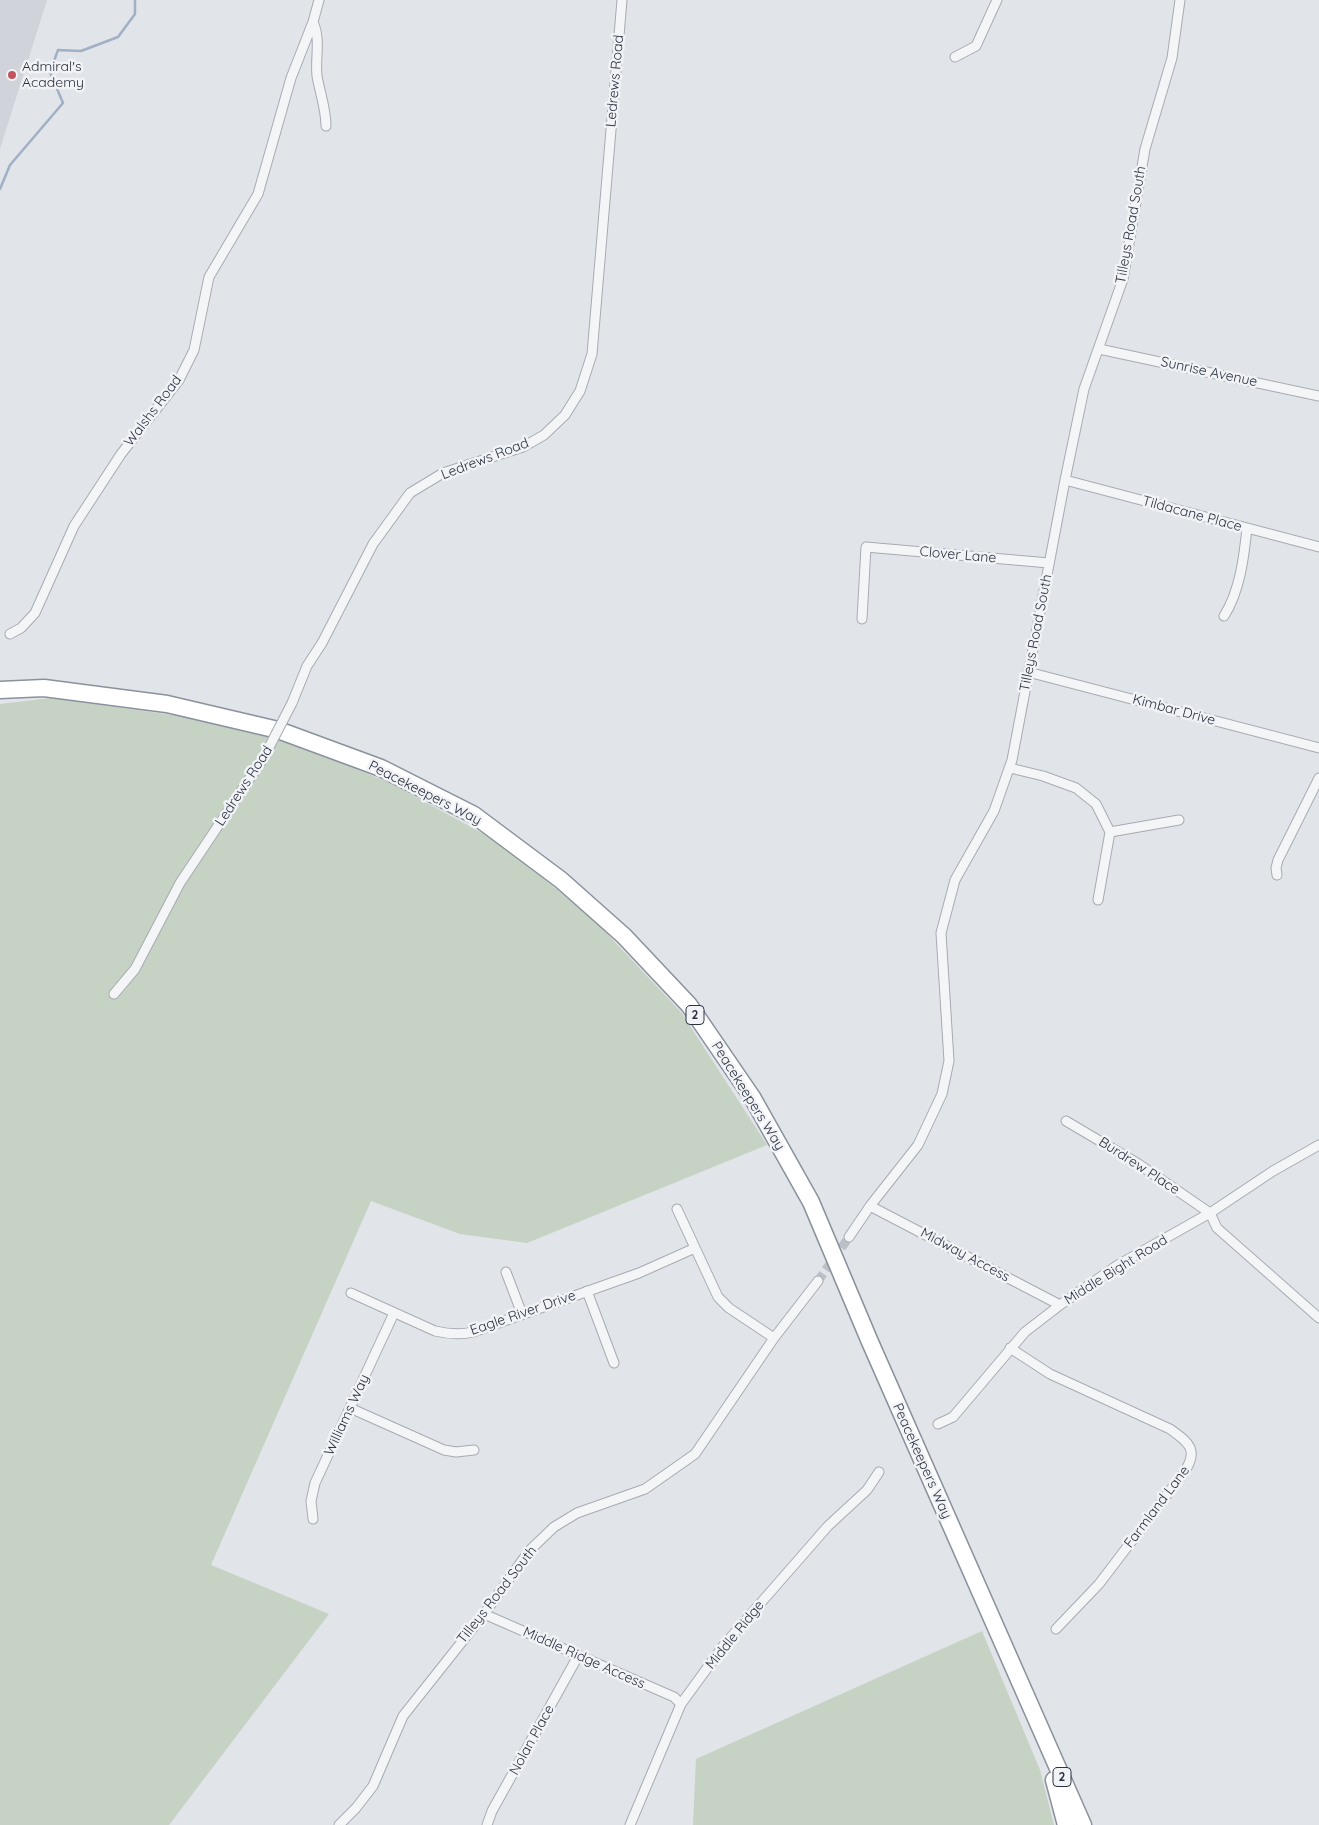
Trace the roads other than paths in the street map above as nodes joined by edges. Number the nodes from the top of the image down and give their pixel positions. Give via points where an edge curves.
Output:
1 (318, 0) edge
2 (622, 0) edge
3 (997, 0) edge
4 (1180, 0) edge
5 (313, 22) junction
6 (955, 58) dead end
7 (326, 126) dead end
8 (1099, 349) junction
9 (1319, 396) edge
10 (1065, 480) junction
11 (1247, 528) junction
12 (1319, 547) edge
13 (1049, 563) junction
14 (1224, 616) dead end
15 (862, 619) dead end
16 (10, 634) dead end
17 (1028, 672) junction
18 (0, 690) edge
19 (1319, 748) edge
20 (1010, 768) junction
21 (1319, 778) edge
22 (1179, 820) dead end
23 (1110, 832) junction
24 (1277, 875) dead end
25 (1098, 900) dead end
26 (114, 994) dead end
27 (1066, 1121) dead end
28 (1319, 1145) edge
29 (870, 1206) junction
30 (677, 1209) dead end
31 (1210, 1213) junction
32 (849, 1237) tunnel mouth
33 (695, 1248) junction
34 (506, 1272) dead end
35 (818, 1281) tunnel mouth
36 (587, 1291) junction
37 (351, 1293) dead end
38 (1060, 1305) junction
39 (394, 1312) junction
40 (522, 1314) junction
41 (1319, 1318) edge
42 (774, 1338) junction
43 (1010, 1348) junction
44 (614, 1363) dead end
45 (350, 1408) junction
46 (938, 1424) dead end
47 (474, 1450) dead end
48 (879, 1472) dead end
49 (313, 1519) dead end
50 (484, 1614) junction
51 (1056, 1629) dead end
52 (578, 1656) junction
53 (682, 1704) junction
54 (1041, 1729) junction
55 (339, 1825) edge
56 (487, 1825) edge
57 (630, 1825) edge
58 (1066, 1825) edge
59 (1083, 1825) edge

1 - 5 street, Walshs Road
2 - 26 street, Ledrews Road, bridge via 592,354 580,391 565,415 544,435 524,446 443,473 410,493 373,544 307,666 264,757 180,883 135,969
3 - 6 street via 976,46
4 - 8 street, Tilleys Road South via 1172,58 1145,149 1123,279
5 - 7 street
5 - 16 street, Walshs Road via 290,78 258,194 209,277 194,350 178,380 121,454 74,526 35,613
8 - 9 street, Sunrise Avenue
8 - 10 street, Tilleys Road South via 1084,389
10 - 11 street, Tildacane Place
10 - 13 street, Tilleys Road South
11 - 12 street, Tildacane Place
11 - 14 street via 1232,604
13 - 15 street, Clover Lane via 866,547
13 - 17 street, Tilleys Road South
17 - 19 street, Kimbar Drive
17 - 20 street, Tilleys Road South
18 - 54 highway, Peacekeepers Way / 2 via 44,688 167,704 278,730 382,768 474,815 561,880 624,936 689,1005 752,1097 812,1202 870,1342
20 - 23 street via 1076,788 1096,804
20 - 29 street, Tilleys Road South via 994,811 955,880 941,933 949,1061 942,1094 918,1145
21 - 24 street via 1278,860
22 - 23 street
23 - 25 street
27 - 31 street, Burdrew Place via 1137,1163
28 - 31 street, Middle Bight Road
29 - 32 street, Tilleys Road South
29 - 38 street, Midway Access
30 - 33 street
31 - 38 street, Middle Bight Road via 1118,1265
31 - 41 street via 1217,1228
33 - 36 street, Eagle River Drive
33 - 42 street via 711,1285 723,1303
34 - 40 street
35 - 42 street, Tilleys Road South
36 - 40 street, Eagle River Drive
36 - 44 street
37 - 39 street, Eagle River Drive
38 - 43 street, Middle Bight Road
39 - 40 street, Eagle River Drive via 435,1331 452,1334 473,1332
39 - 45 street, Williams Way
42 - 50 street, Tilleys Road South via 695,1454 645,1489 577,1513 554,1527 529,1551
43 - 46 street, Middle Bight Road via 953,1417
43 - 51 street, Farmland Lane via 1050,1374 1170,1430 1184,1440 1193,1454 1185,1471 1132,1542 1099,1584
45 - 47 street via 444,1450
45 - 49 street, Williams Way via 313,1489
48 - 53 street, Middle Ridge via 867,1490 828,1526 724,1644
50 - 52 street, Middle Ridge Access
50 - 55 street, Tilleys Road South via 403,1716 372,1786
52 - 53 street, Middle Ridge Access via 674,1697
52 - 56 street, Nolan Place
53 - 57 street, Middle Ridge
54 - 58 highway
54 - 59 highway, Peacekeepers Way / 2

